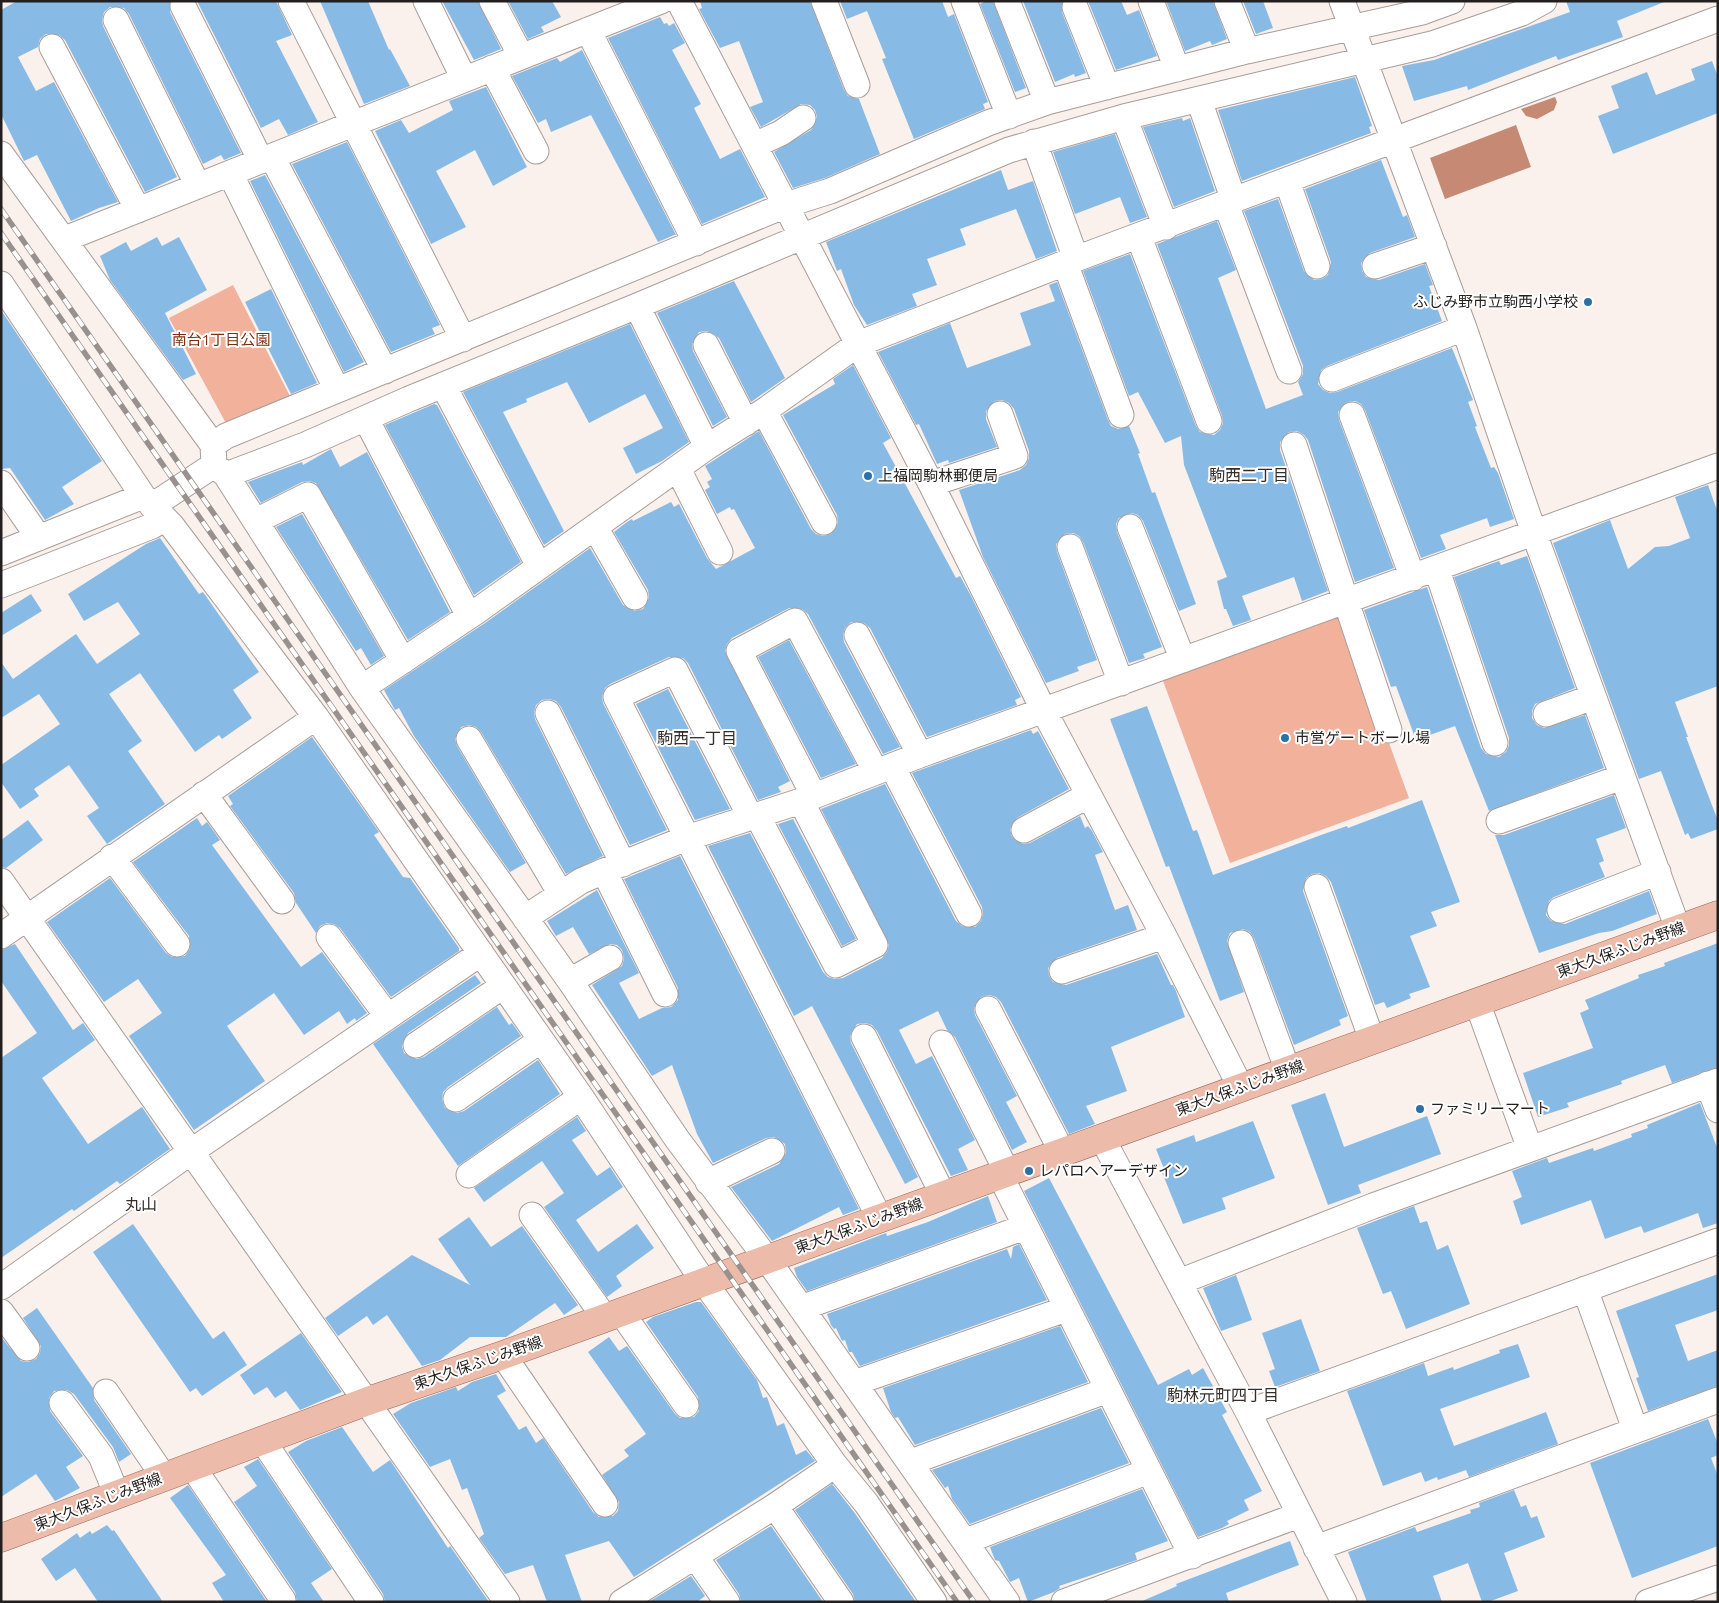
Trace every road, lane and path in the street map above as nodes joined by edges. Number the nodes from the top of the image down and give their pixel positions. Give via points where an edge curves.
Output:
1 (291, 1) edge
2 (426, 1) edge
3 (492, 1) edge
4 (661, 1) edge
5 (679, 1) edge
6 (824, 1) edge
7 (964, 1) edge
8 (1007, 1) edge
9 (1150, 1) edge
10 (1227, 1) edge
11 (1342, 1) edge
12 (1452, 1) edge
13 (1544, 1) edge
14 (1716, 1) edge
15 (183, 6) dead end
16 (1075, 6) dead end
17 (1718, 6) edge
18 (1718, 19) edge
19 (116, 20) dead end
20 (1352, 26) junction
21 (588, 30) junction
22 (52, 47) dead end
23 (1247, 51) junction
24 (521, 56) junction
25 (1363, 59) junction
26 (492, 68) junction
27 (1177, 69) junction
28 (464, 79) junction
29 (857, 86) dead end
30 (1106, 87) junction
31 (1199, 100) junction
32 (1047, 102) junction
33 (1009, 116) junction
34 (1124, 117) junction
35 (803, 118) dead end
36 (355, 124) junction
37 (1395, 141) junction
38 (1034, 142) junction
39 (755, 145) junction
40 (536, 152) dead end
41 (1, 154) edge
42 (267, 159) junction
43 (230, 173) junction
44 (1287, 181) junction
45 (198, 186) junction
46 (1230, 202) junction
47 (786, 205) junction
48 (138, 210) junction
49 (1166, 227) junction
50 (801, 237) junction
51 (1139, 237) junction
52 (65, 239) junction
53 (696, 243) junction
54 (1434, 246) junction
55 (1070, 261) junction
56 (1317, 266) dead end
57 (1375, 266) dead end
58 (1, 284) edge
59 (637, 306) junction
60 (1464, 328) junction
61 (463, 339) junction
62 (858, 344) junction
63 (706, 345) dead end
64 (385, 371) junction
65 (1290, 371) dead end
66 (1332, 379) dead end
67 (443, 385) junction
68 (337, 390) junction
69 (1000, 414) dead end
70 (1122, 415) dead end
71 (1352, 415) dead end
72 (755, 417) junction
73 (366, 418) junction
74 (1209, 421) dead end
75 (1294, 445) dead end
76 (707, 447) junction
77 (218, 462) junction
78 (678, 469) junction
79 (1717, 469) edge
80 (1, 483) edge
81 (931, 484) junction
82 (153, 507) junction
83 (256, 521) junction
84 (824, 522) dead end
85 (595, 527) junction
86 (1130, 527) dead end
87 (1534, 533) junction
88 (39, 538) junction
89 (1070, 547) dead end
90 (720, 552) dead end
91 (1, 553) edge
92 (539, 566) junction
93 (1437, 570) junction
94 (1413, 578) junction
95 (1, 585) edge
96 (635, 597) dead end
97 (1346, 601) junction
98 (469, 616) junction
99 (857, 635) dead end
100 (1183, 660) junction
101 (403, 661) junction
102 (1121, 683) junction
103 (362, 688) junction
104 (1593, 697) junction
105 (1044, 711) junction
106 (548, 713) dead end
107 (1546, 714) dead end
108 (316, 717) junction
109 (1389, 730) dead end
110 (469, 739) dead end
111 (1495, 743) dead end
112 (920, 755) junction
113 (884, 769) junction
114 (1622, 777) junction
115 (204, 794) junction
116 (1089, 795) junction
117 (808, 798) junction
118 (754, 817) junction
119 (1499, 821) dead end
120 (1024, 830) dead end
121 (687, 838) junction
122 (112, 857) junction
123 (614, 867) junction
124 (1658, 872) junction
125 (1, 881) edge
126 (1317, 887) dead end
127 (561, 894) junction
128 (282, 901) dead end
129 (1560, 910) dead end
130 (969, 914) dead end
131 (1718, 915) edge
132 (26, 918) junction
133 (525, 918) junction
134 (1678, 930) junction
135 (1, 936) edge
136 (1164, 936) junction
137 (329, 937) dead end
138 (1241, 943) dead end
139 (177, 944) dead end
140 (480, 953) junction
141 (610, 958) dead end
142 (1062, 971) dead end
143 (570, 981) junction
144 (503, 986) junction
145 (665, 994) dead end
146 (1477, 1002) junction
147 (988, 1009) dead end
148 (388, 1017) junction
149 (864, 1037) dead end
150 (541, 1040) junction
151 (1372, 1040) junction
152 (942, 1044) dead end
153 (416, 1045) dead end
154 (1288, 1071) junction
155 (1713, 1083) edge
156 (1241, 1088) junction
157 (581, 1097) junction
158 (456, 1099) dead end
159 (1718, 1110) edge
160 (1102, 1138) junction
161 (1530, 1149) junction
162 (192, 1151) junction
163 (772, 1151) dead end
164 (1062, 1152) junction
165 (1003, 1174) junction
166 (469, 1175) dead end
167 (708, 1182) junction
168 (943, 1195) junction
169 (532, 1215) dead end
170 (880, 1219) junction
171 (1025, 1227) junction
172 (1718, 1241) edge
173 (767, 1259) junction
174 (704, 1282) junction
175 (1179, 1282) junction
176 (1, 1287) edge
177 (1585, 1289) junction
178 (801, 1308) junction
179 (1066, 1308) junction
180 (1, 1312) edge
181 (613, 1315) junction
182 (27, 1348) dead end
183 (503, 1355) junction
184 (854, 1383) junction
185 (1108, 1390) junction
186 (106, 1392) dead end
187 (1718, 1400) edge
188 (368, 1401) junction
189 (62, 1403) dead end
190 (686, 1405) dead end
191 (1248, 1412) junction
192 (1635, 1430) junction
193 (263, 1441) junction
194 (911, 1462) junction
195 (836, 1465) junction
196 (192, 1466) junction
197 (1149, 1471) junction
198 (164, 1477) junction
199 (117, 1495) junction
200 (605, 1504) dead end
201 (776, 1506) junction
202 (1299, 1515) junction
203 (1, 1538) edge
204 (966, 1541) junction
205 (1316, 1548) junction
206 (695, 1556) junction
207 (1192, 1556) junction
208 (1718, 1578) edge
209 (283, 1600) dead end
210 (371, 1602) edge
211 (507, 1602) edge
212 (622, 1602) edge
213 (727, 1602) edge
214 (841, 1602) edge
215 (934, 1602) edge
216 (1007, 1602) edge
217 (1064, 1602) edge
218 (1344, 1602) edge
219 (1648, 1602) edge

1 - 36 street
2 - 28 street
3 - 24 street
4 - 21 street
5 - 39 street
6 - 29 street
7 - 33 street
8 - 32 street
9 - 27 street
10 - 23 street
11 - 20 street
12 - 20 street via 1422,12
13 - 25 street via 1522,13 1432,44
14 - 17 street
15 - 42 street
16 - 30 street
18 - 37 street
19 - 45 street
20 - 23 street
20 - 25 street
21 - 24 street
21 - 53 street
22 - 48 street
23 - 27 street
24 - 26 street
25 - 31 street
25 - 37 street
26 - 28 street
26 - 40 street
27 - 30 street
28 - 36 street
30 - 32 street
31 - 34 street
31 - 46 street
32 - 33 street
33 - 47 street via 830,191
34 - 38 street
34 - 49 street
35 - 39 street
36 - 42 street
36 - 61 street
37 - 44 street
37 - 54 street
38 - 50 street
38 - 55 street
39 - 47 street
41 - 52 street
42 - 43 street
42 - 64 street
43 - 45 street
43 - 68 street
44 - 46 street
44 - 56 street
45 - 48 street
46 - 49 street
46 - 65 street
47 - 50 street
47 - 53 street
48 - 52 street
49 - 51 street
50 - 59 street
50 - 62 street
51 - 55 street
51 - 74 street
52 - 77 street
53 - 61 street
54 - 57 street
54 - 60 street
55 - 62 street
55 - 70 street
58 - 82 street
59 - 67 street
59 - 76 street
60 - 66 street
60 - 87 street
61 - 64 street
62 - 72 street
62 - 81 street
63 - 72 street
64 - 68 street
67 - 73 street
67 - 92 street
68 - 77 street via 226,436
69 - 81 street via 1015,456
71 - 94 street
72 - 76 street
72 - 84 street
73 - 77 street via 305,445
73 - 98 street
75 - 97 street
76 - 78 street
77 - 82 street
77 - 83 street
78 - 85 street
78 - 90 street
79 - 87 street
80 - 88 street
81 - 105 street
82 - 88 street
82 - 95 street via 152,526
82 - 108 street via 172,526
83 - 101 street via 308,495
83 - 103 street
85 - 92 street
85 - 96 street
86 - 100 street
87 - 93 street
87 - 104 street
88 - 91 street
89 - 102 street
92 - 98 street
93 - 94 street
93 - 111 street
94 - 97 street
97 - 100 street
97 - 109 street
98 - 101 street
99 - 112 street
100 - 102 street
101 - 103 street
102 - 105 street
103 - 133 street
104 - 107 street
104 - 114 street
105 - 112 street
105 - 116 street
106 - 123 street
108 - 115 street
108 - 140 street
110 - 127 street
112 - 113 street
113 - 117 street
113 - 117 street via 795,621 739,651
113 - 130 street
114 - 119 street
114 - 124 street
115 - 122 street
115 - 128 street
116 - 120 street
116 - 136 street
117 - 118 street
117 - 118 street via 875,945 836,965
118 - 121 street
118 - 121 street via 675,670 616,697
121 - 123 street
121 - 170 street
122 - 132 street
122 - 139 street
123 - 127 street via 581,881
123 - 145 street
124 - 129 street
124 - 134 street
125 - 132 street
126 - 151 street
127 - 133 street
131 - 134 main road, 東大久保ふじみ野線
132 - 135 street
132 - 162 street
133 - 143 street
134 - 146 main road, 東大久保ふじみ野線
136 - 142 street
136 - 156 street
137 - 148 street
138 - 154 street
140 - 144 street
140 - 148 street
141 - 143 street
143 - 167 street
144 - 150 street
144 - 153 street
146 - 151 main road, 東大久保ふじみ野線
146 - 161 street
147 - 164 street
148 - 162 street
149 - 168 street
150 - 157 street
150 - 158 street
151 - 154 main road, 東大久保ふじみ野線
152 - 165 street
154 - 156 main road, 東大久保ふじみ野線
155 - 159 street
155 - 161 street
156 - 160 main road, 東大久保ふじみ野線
157 - 166 street
157 - 174 street
160 - 164 main road, 東大久保ふじみ野線
160 - 175 street
161 - 175 street
162 - 176 street
162 - 188 street
163 - 167 street
164 - 165 main road, 東大久保ふじみ野線
165 - 168 main road, 東大久保ふじみ野線
165 - 171 street
167 - 173 street
168 - 170 main road, 東大久保ふじみ野線
169 - 181 street
170 - 173 main road, 東大久保ふじみ野線
171 - 178 street
171 - 179 street
172 - 177 street
173 - 174 main road, 東大久保ふじみ野線
173 - 178 street
174 - 181 main road, 東大久保ふじみ野線
174 - 195 street
175 - 191 street
177 - 191 street
177 - 192 street
178 - 184 street
179 - 184 street
179 - 185 street
180 - 182 street
181 - 183 main road, 東大久保ふじみ野線
181 - 190 street
183 - 188 main road, 東大久保ふじみ野線
183 - 200 street
184 - 194 street
185 - 194 street
185 - 197 street
186 - 198 street
187 - 192 street
188 - 193 main road, 東大久保ふじみ野線
188 - 211 street
189 - 199 street via 101,1456
191 - 202 street
192 - 205 street
193 - 196 main road, 東大久保ふじみ野線
193 - 210 street
194 - 204 street
195 - 201 street
195 - 215 street
196 - 198 main road, 東大久保ふじみ野線
196 - 209 street
197 - 204 street
197 - 207 street
198 - 199 main road, 東大久保ふじみ野線
199 - 203 main road, 東大久保ふじみ野線
201 - 206 street
201 - 214 street
202 - 205 street
202 - 207 street
204 - 216 street
205 - 218 street
206 - 212 street
206 - 213 street
207 - 217 street
208 - 219 street

